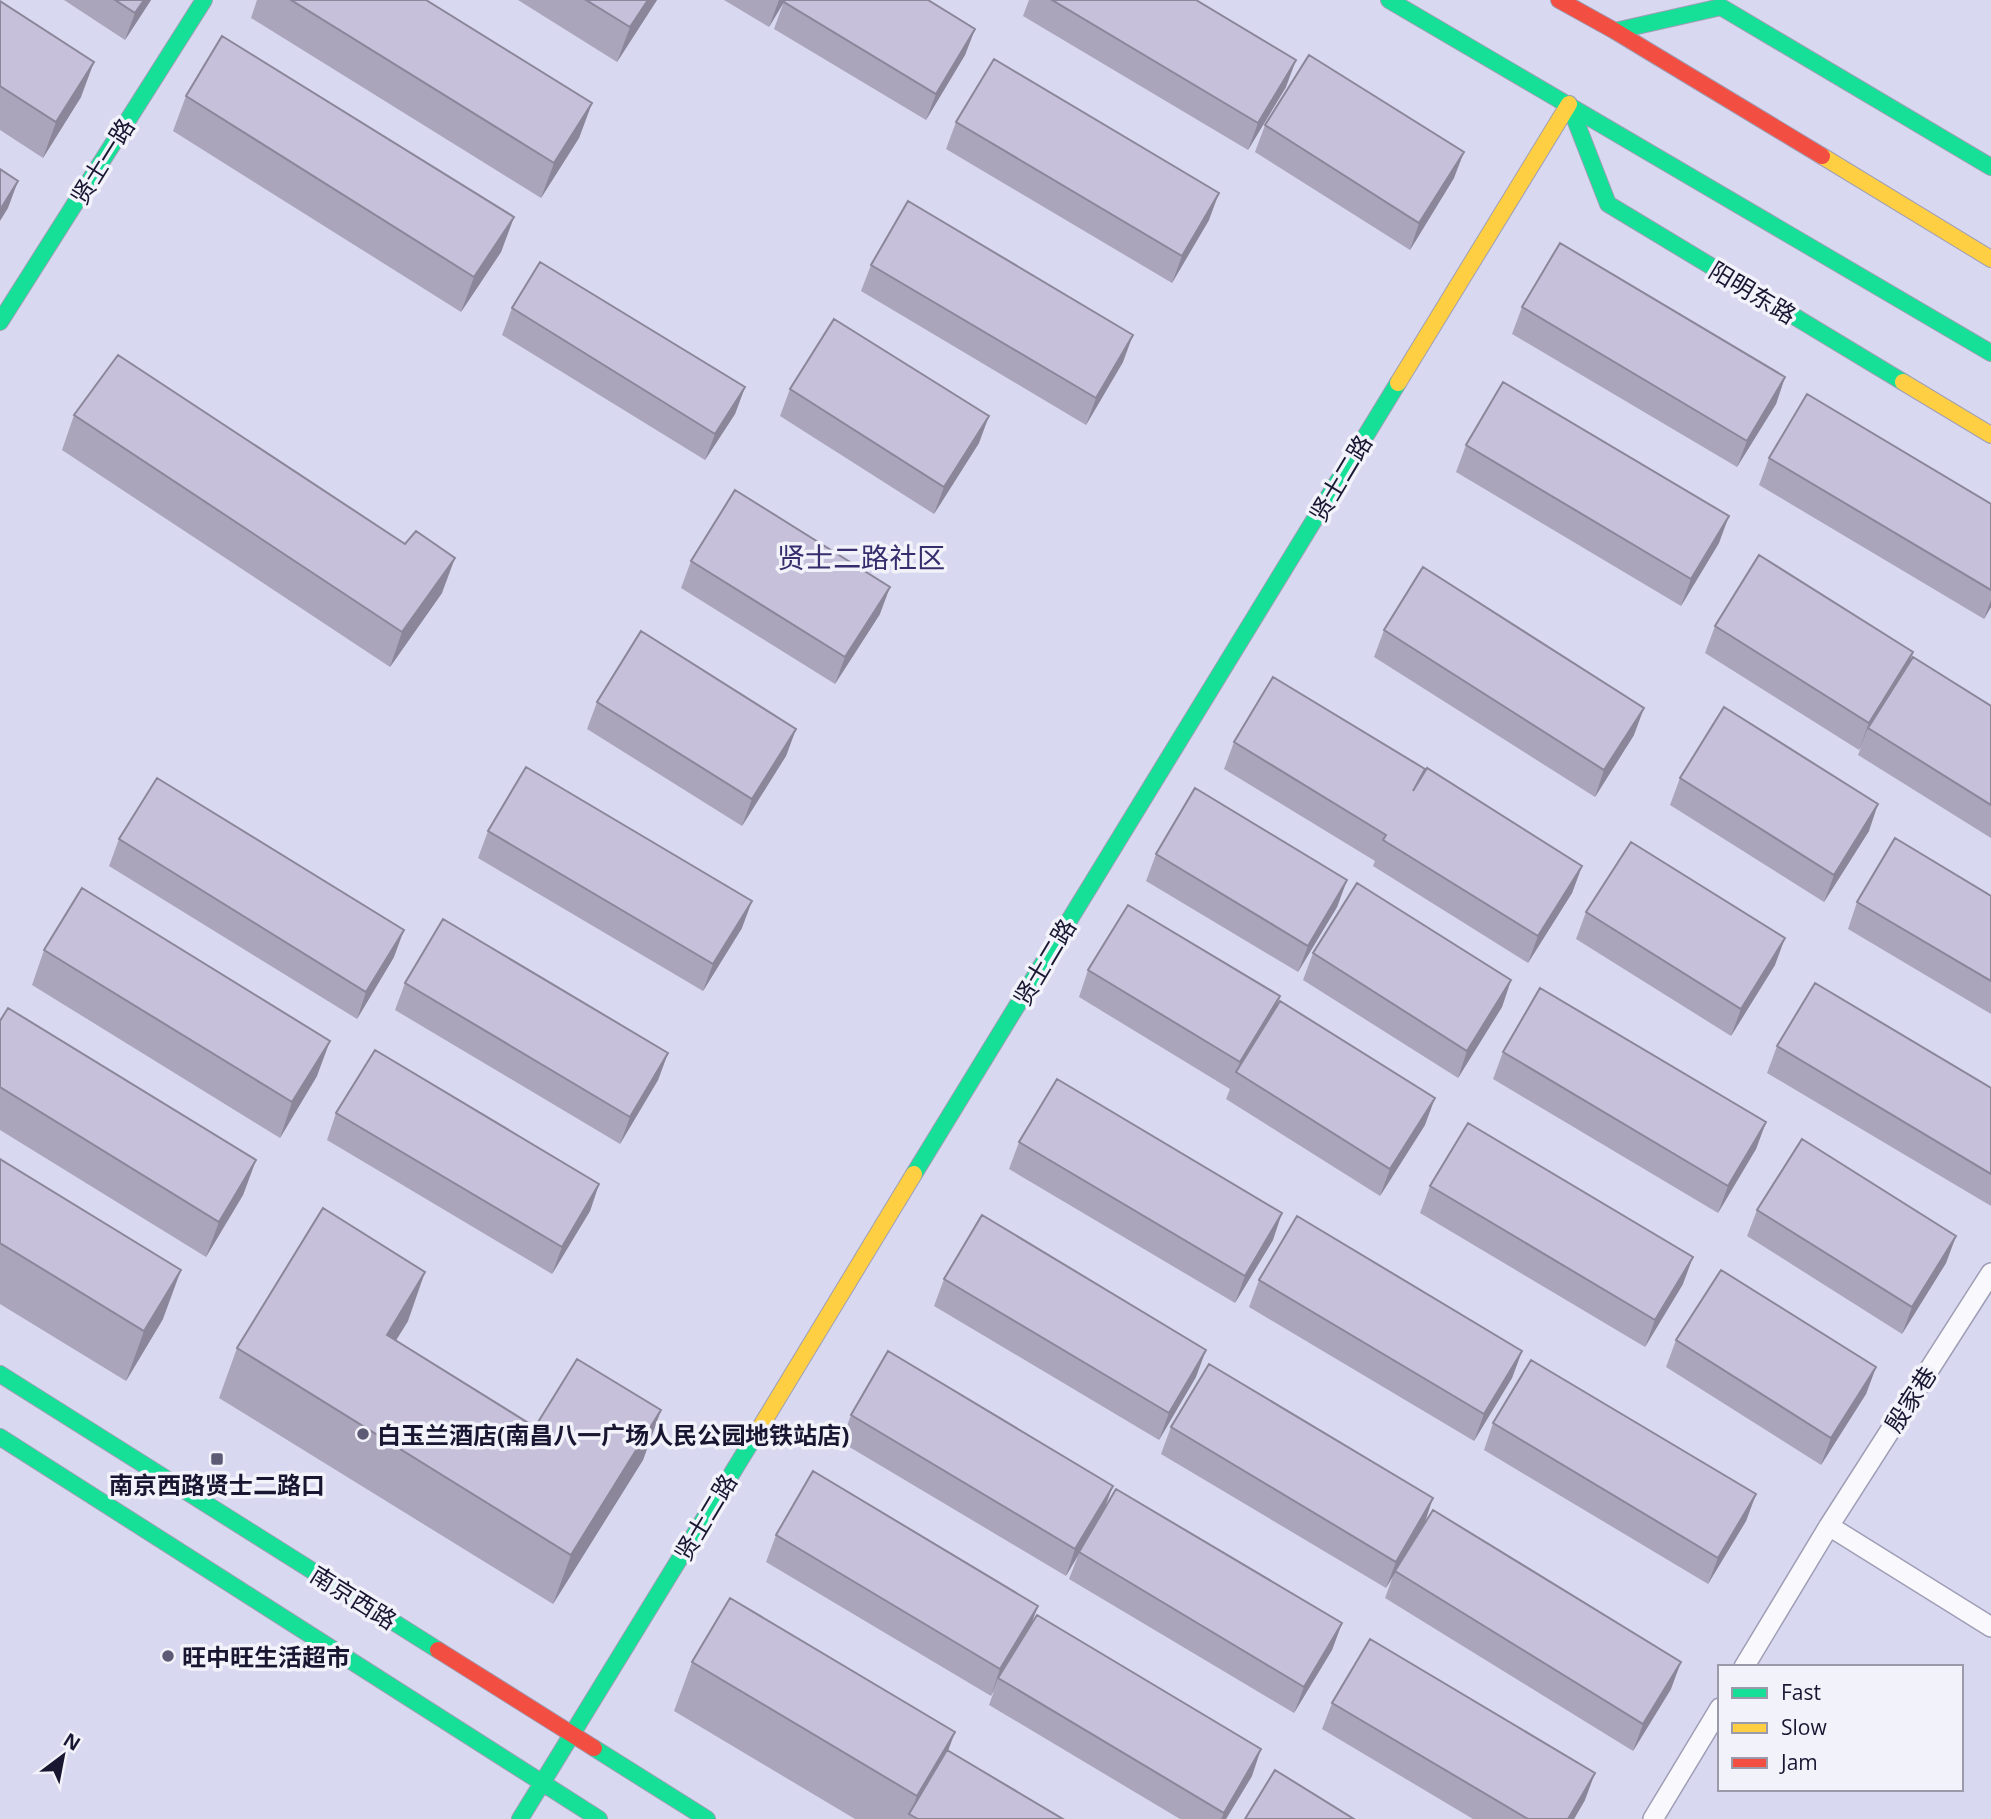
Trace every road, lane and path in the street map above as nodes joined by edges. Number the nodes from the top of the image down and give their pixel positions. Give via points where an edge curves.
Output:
1 (204, 0) edge
2 (1389, 0) edge
3 (1559, 0) edge
4 (1715, 3) edge
5 (1628, 10) dead end
6 (1615, 31) junction
7 (1569, 104) junction
8 (1991, 167) edge
9 (1991, 259) edge
10 (0, 322) edge
11 (1991, 353) edge
12 (1991, 435) edge
13 (1991, 1273) edge
14 (0, 1374) edge
15 (0, 1437) edge
16 (1829, 1526) junction
17 (1991, 1627) edge
18 (1745, 1665) edge
19 (1718, 1711) edge
20 (572, 1734) junction
21 (543, 1783) junction
22 (520, 1819) edge
23 (599, 1819) edge
24 (707, 1819) edge
25 (1653, 1819) edge

1 - 10 main road, 贤士一路
2 - 7 main road
3 - 6 main road
4 - 6 main road
4 - 8 main road
5 - 6 main road
6 - 9 main road
7 - 11 main road
7 - 12 main road, 阳明东路 via 1608,204
7 - 20 main road, 贤士二路
13 - 16 lane, 殷家巷
14 - 20 main road, 南京西路
15 - 21 main road
16 - 17 lane
16 - 18 lane, 殷家巷
19 - 25 lane
20 - 21 main road, 贤士二路
20 - 24 main road, 南京西路
21 - 22 main road, 贤士二路
21 - 23 main road

